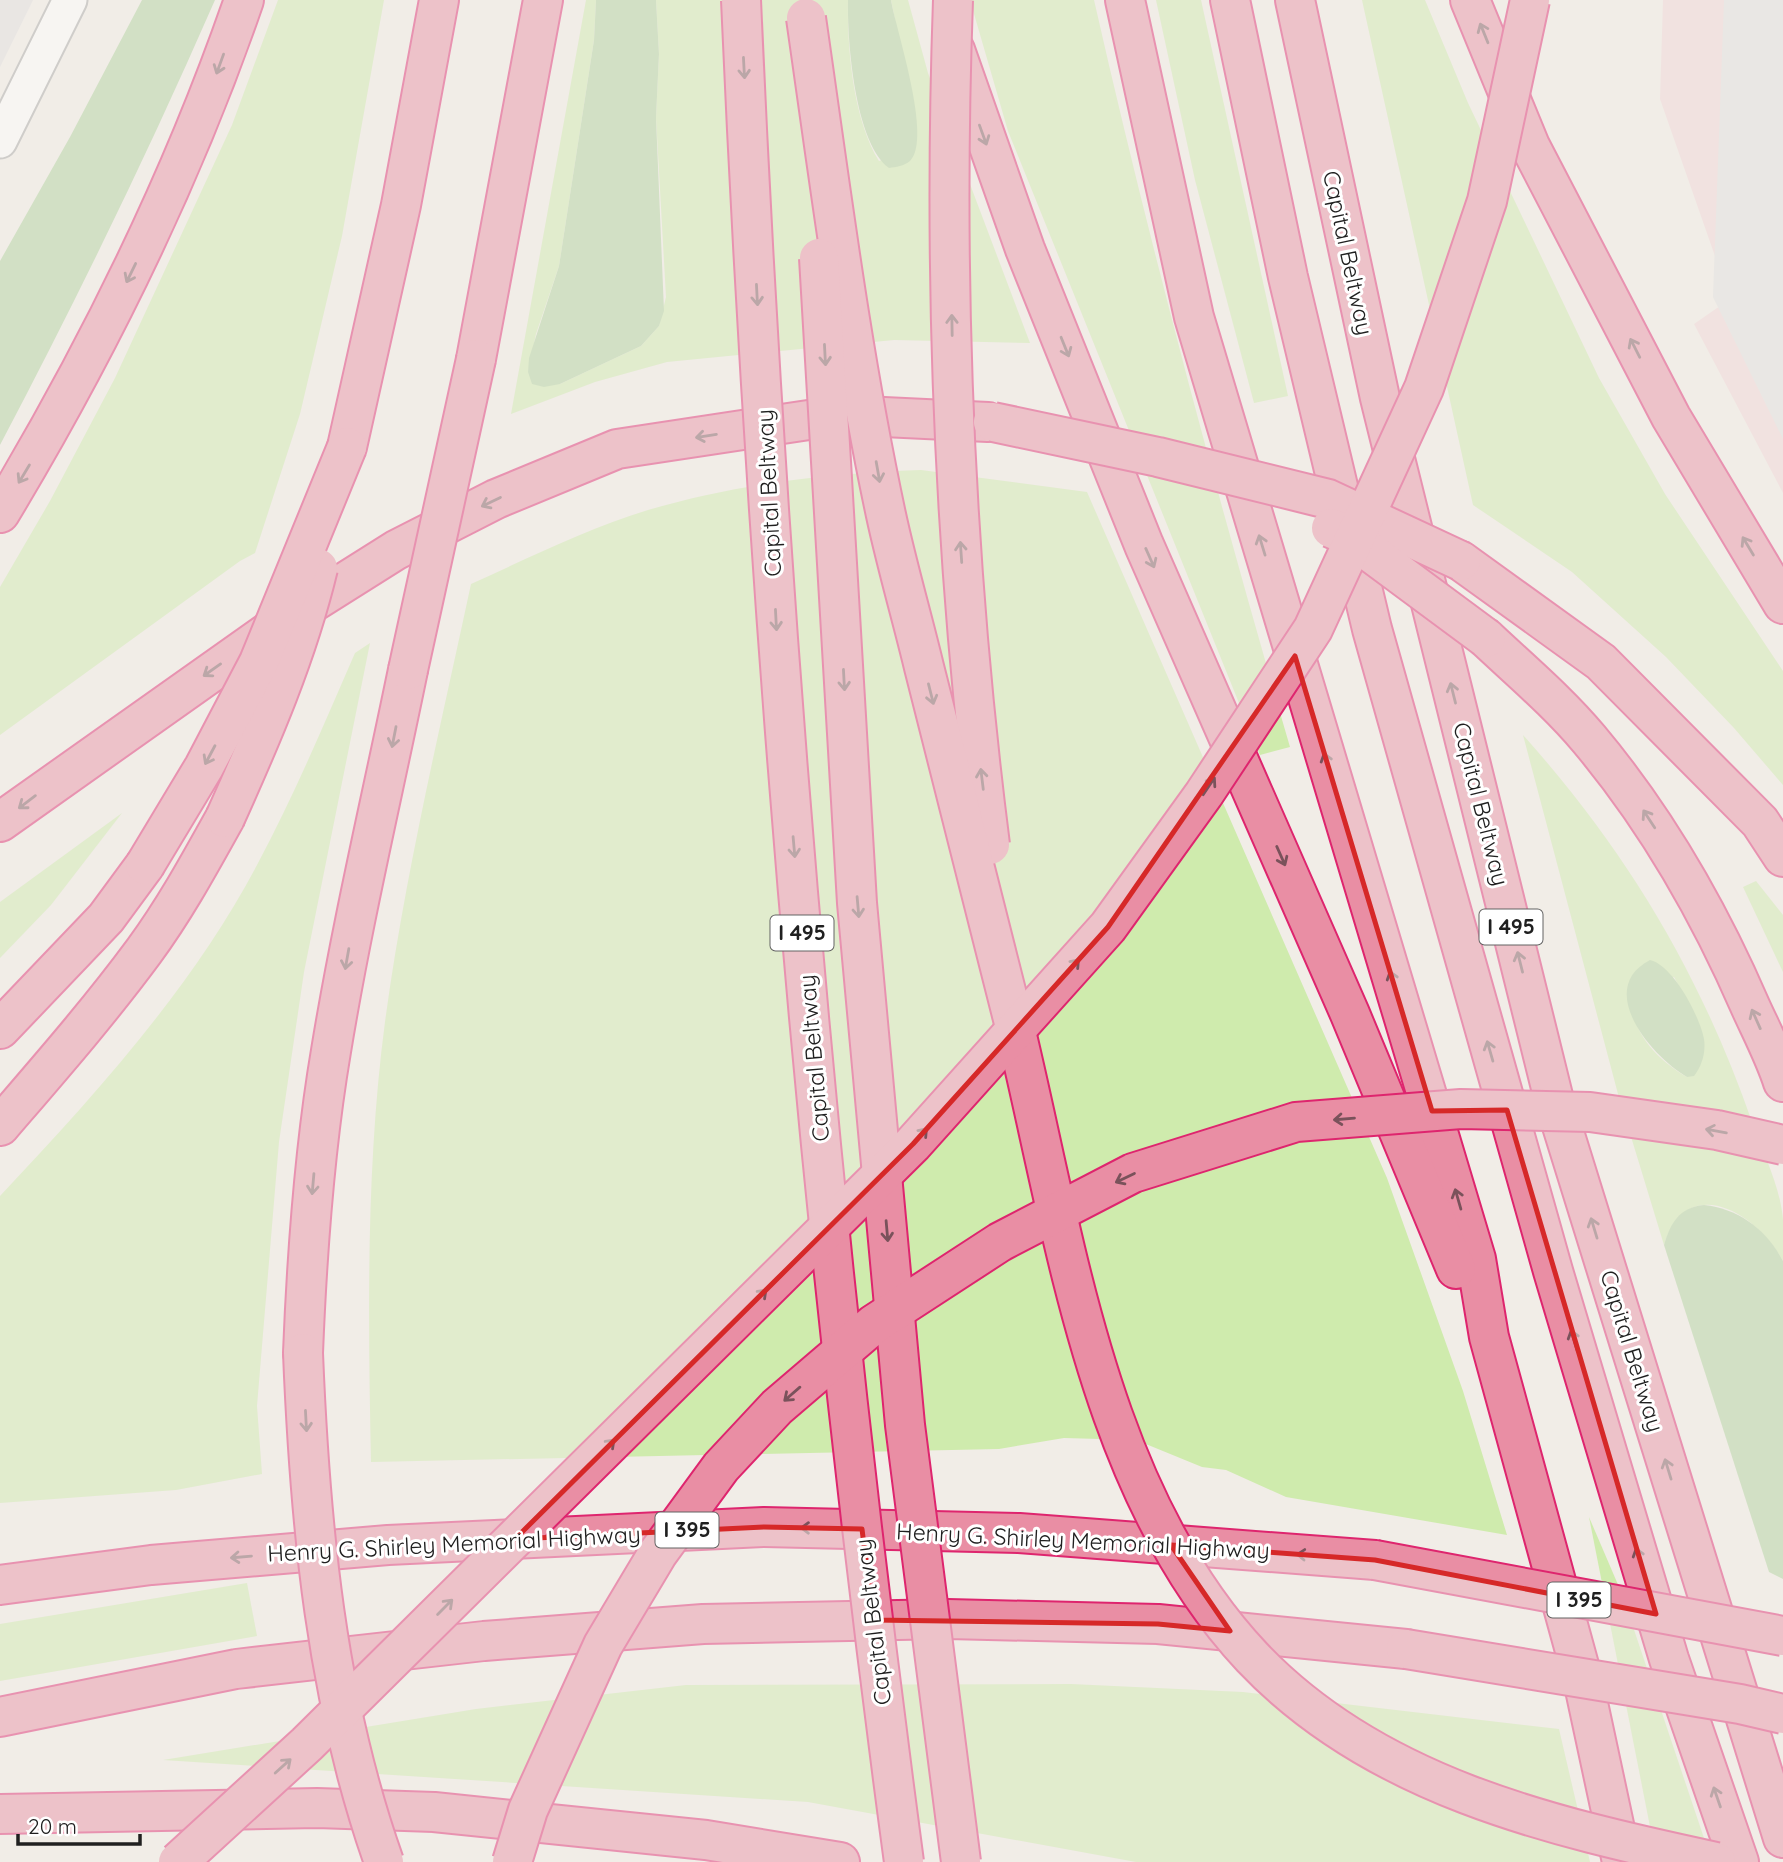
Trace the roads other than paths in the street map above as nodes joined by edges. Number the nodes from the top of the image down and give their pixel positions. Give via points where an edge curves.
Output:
1 (70, 0) edge
2 (244, 0) edge
3 (439, 0) edge
4 (543, 0) edge
5 (741, 0) edge
6 (939, 0) edge
7 (953, 0) edge
8 (1125, 0) edge
9 (1230, 0) edge
10 (1295, 0) edge
11 (1470, 0) edge
12 (1530, 0) edge
13 (805, 9) edge
14 (0, 141) edge
15 (347, 447) junction
16 (1158, 457) junction
17 (0, 513) edge
18 (1783, 604) edge
19 (0, 822) edge
20 (1783, 857) edge
21 (1012, 1017) junction
22 (0, 1029) edge
23 (1783, 1082) edge
24 (0, 1126) edge
25 (1783, 1145) edge
26 (1489, 1337) junction
27 (0, 1585) edge
28 (1783, 1636) edge
29 (1783, 1714) edge
30 (0, 1717) edge
31 (0, 1814) edge
32 (1783, 1838) edge
33 (178, 1862) edge
34 (384, 1862) edge
35 (512, 1862) edge
36 (840, 1862) edge
37 (904, 1862) edge
38 (961, 1862) edge
39 (1622, 1862) edge
40 (1716, 1862) edge
41 (1739, 1862) edge

1 - 14 street
2 -> 17 highway via 197,128 144,247 92,355
3 - 15 highway via 401,205
4 -> 34 highway, bridge via 477,359 353,929 314,1171 303,1353 308,1483 320,1591 345,1728
5 -> 37 highway, Capital Beltway / I 495, bridge via 781,712 849,1420
6 -> 26 highway via 1025,249 1144,545
21 -> 7 highway, bridge via 971,698 955,479 950,258
26 -> 8 highway via 1468,1234 1194,317
41 -> 9 highway via 1670,1659 1553,1271 1372,629 1288,277
32 -> 10 highway, Capital Beltway / I 495 via 1554,1100 1380,398
18 -> 11 highway via 1671,417 1530,146
33 -> 12 highway, bridge via 307,1744 913,1144 1116,916 1204,794 1313,629 1424,388 1487,201
13 -> 21 highway, bridge via 841,258 886,515
13 -> 38 highway, bridge via 857,903 905,1424
15 -> 22 highway, bridge via 259,662 204,767 145,865 106,918
15 - 24 highway, bridge via 305,620 269,722 225,818 145,950
16 -> 19 highway, bridge via 993,422 842,415 617,449 496,499 396,550 277,626
16 - 20 highway, bridge via 1328,499 1461,561 1601,662 1760,822
23 -> 16 highway, bridge via 1693,887 1637,801 1588,738 1541,689 1486,638 1347,535
21 - 40 highway, bridge via 1095,1367 1125,1449 1165,1535 1210,1609 1257,1662 1319,1717 1388,1759 1471,1797 1574,1831
25 -> 35 highway, bridge via 1717,1130 1590,1112 1461,1109 1297,1122 1133,1174 1000,1242 874,1324 776,1407 722,1467 658,1553 603,1645 528,1810
26 - 39 highway via 1583,1680
28 -> 27 highway, Henry G. Shirley Memorial Highway / I 395, bridge via 1375,1560 1019,1533 764,1527 388,1545 151,1564
29 - 30 highway, bridge via 1406,1649 1157,1624 948,1619 703,1624 484,1641 236,1669
31 - 36 highway via 317,1808 434,1812 706,1840

